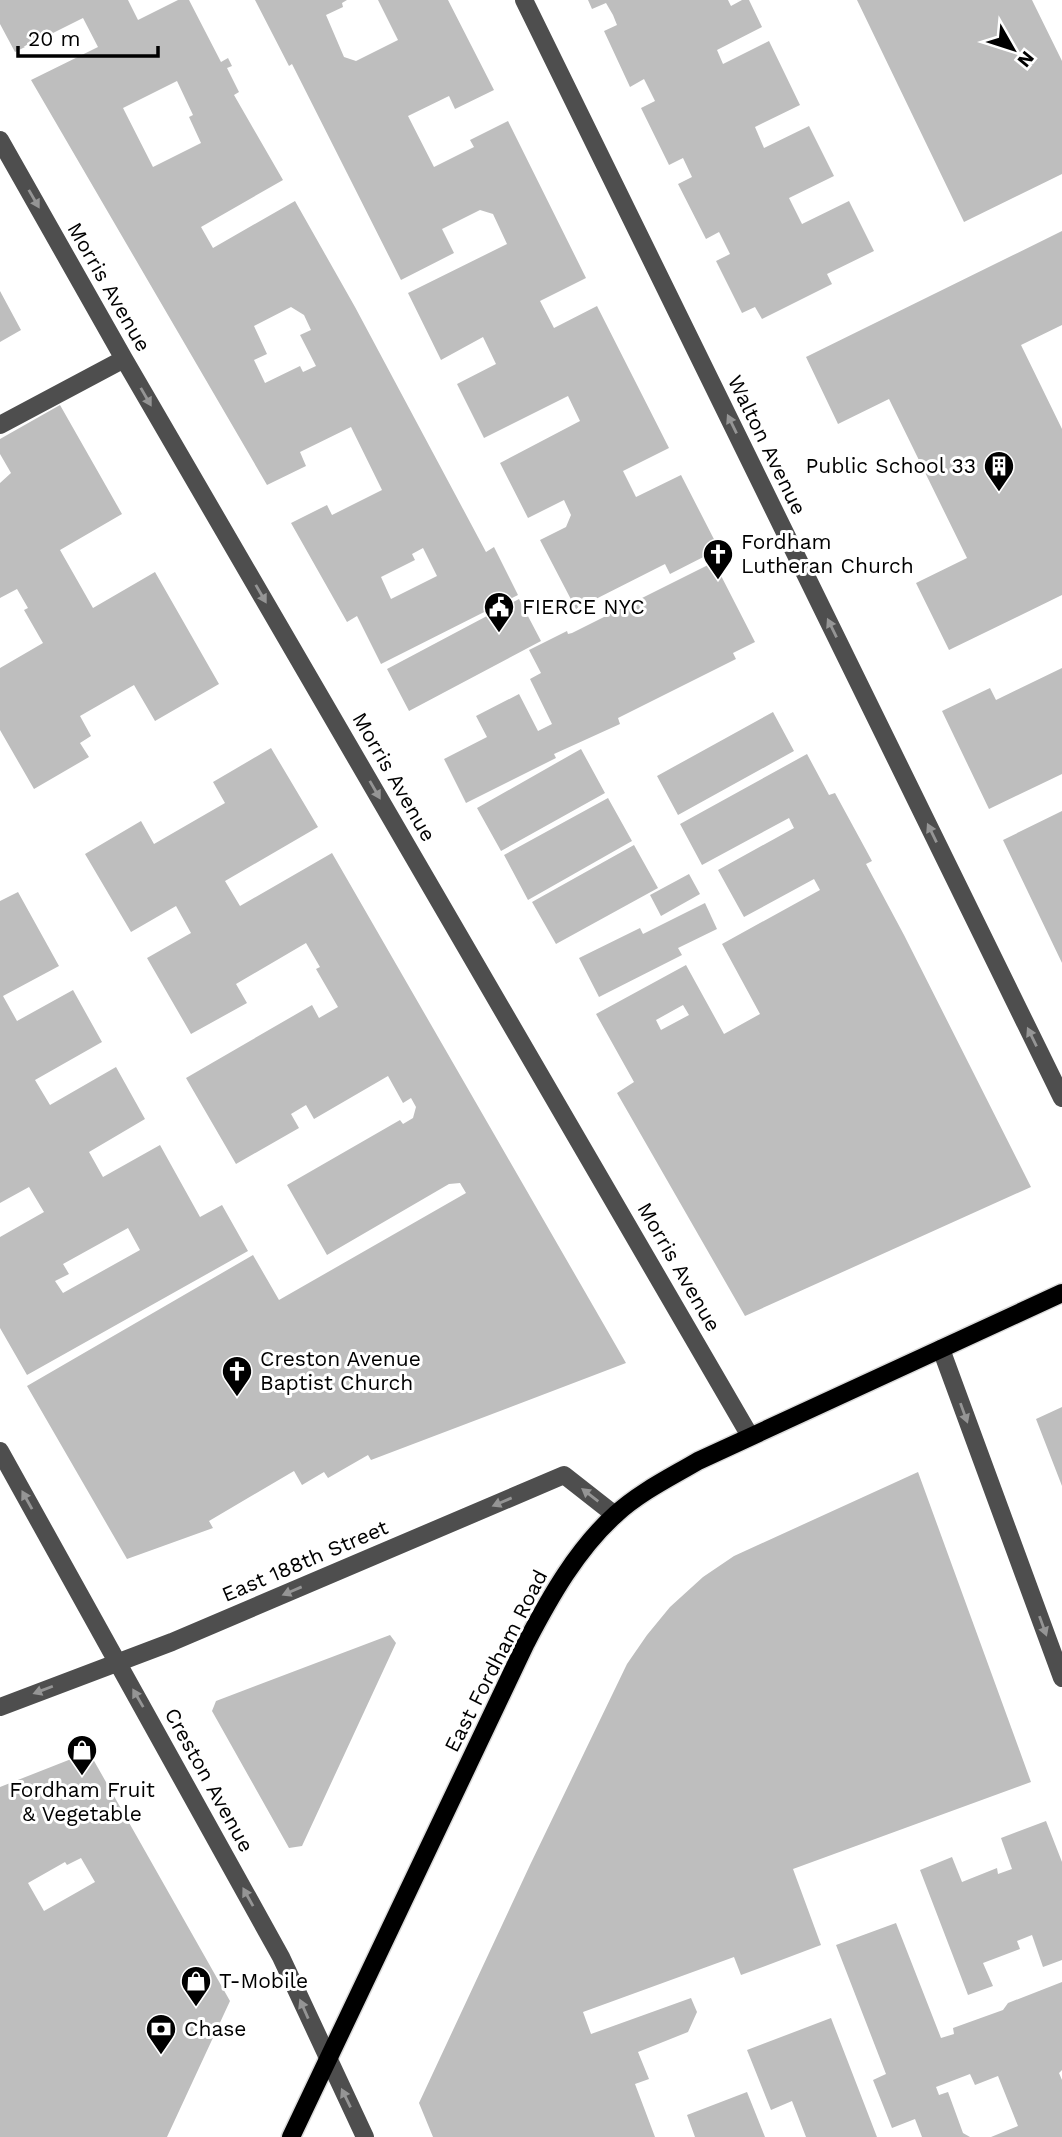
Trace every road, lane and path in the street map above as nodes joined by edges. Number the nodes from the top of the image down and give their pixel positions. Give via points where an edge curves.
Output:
1 (524, 0) edge
2 (0, 140) edge
3 (124, 359) junction
4 (0, 425) edge
5 (1062, 1098) edge
6 (1062, 1293) edge
7 (941, 1349) junction
8 (750, 1436) junction
9 (0, 1451) edge
10 (615, 1515) junction
11 (117, 1661) junction
12 (1062, 1678) edge
13 (0, 1707) edge
14 (328, 2060) junction
15 (291, 2137) edge
16 (365, 2137) edge

5 -> 1 street, Walton Avenue
2 -> 3 street, Morris Avenue
3 - 4 street
3 -> 8 street, Morris Avenue
6 - 7 main road, East Fordham Road
7 - 8 main road, East Fordham Road
7 -> 12 street
8 - 10 main road, East Fordham Road via 658,1484
11 -> 9 street, Creston Avenue
10 -> 11 street, East 188th Street via 564,1475 172,1642
10 - 14 main road, East Fordham Road via 544,1608
11 -> 13 street, East 188th Street
14 -> 11 street, Creston Avenue via 281,1957
14 - 15 main road, East Fordham Road
16 -> 14 street, Creston Avenue

